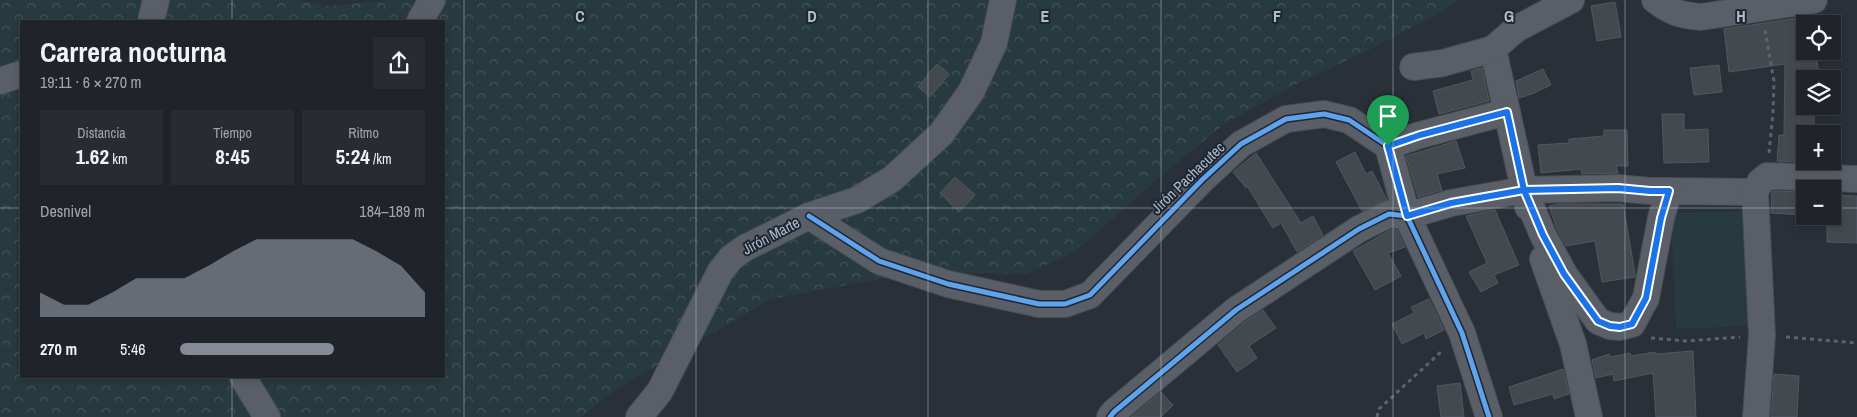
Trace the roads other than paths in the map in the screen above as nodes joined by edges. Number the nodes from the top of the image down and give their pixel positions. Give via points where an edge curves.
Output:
1 (156, 0) edge
2 (432, 0) edge
3 (1004, 0) edge
4 (1571, 0) edge
5 (1654, 0) edge
6 (1814, 0) edge
7 (151, 20) edge
8 (421, 20) edge
9 (1493, 49) junction
10 (1413, 67) dead end
11 (20, 74) edge
12 (0, 81) edge
13 (1507, 112) junction
14 (1388, 146) junction
15 (1857, 179) edge
16 (1761, 184) junction
17 (1524, 190) junction
18 (1669, 191) junction
19 (809, 216) junction
20 (1407, 216) junction
21 (243, 378) edge
22 (267, 417) edge
23 (639, 417) edge
24 (1110, 417) edge
25 (1489, 417) edge
26 (1589, 417) edge
27 (1756, 417) edge

1 - 7 street
2 - 8 street
3 - 19 street, Jirón Marte via 994,43 971,92 940,134 892,178 857,200
4 - 9 street via 1516,29
5 - 6 street via 1668,11 1701,17
9 - 10 street via 1443,63
9 - 13 street
11 - 12 street
13 - 14 street
13 - 17 street
14 - 19 street, Jirón Pachacutec via 1349,120 1324,114 1286,119 1241,144 1090,295 1065,304 1039,304 948,284 879,261
14 - 20 street
15 - 16 street
16 - 18 street
16 - 27 street via 1762,335
17 - 18 street via 1618,188
17 - 18 street via 1564,274 1598,321 1620,327 1632,324 1646,298
17 - 20 street via 1451,203
17 - 26 street via 1532,228 1573,344
19 - 23 street, Jirón Marte via 731,258 720,272 660,391
20 - 24 street via 1389,214 1359,229 1236,310
20 - 25 street via 1462,333
21 - 22 street

